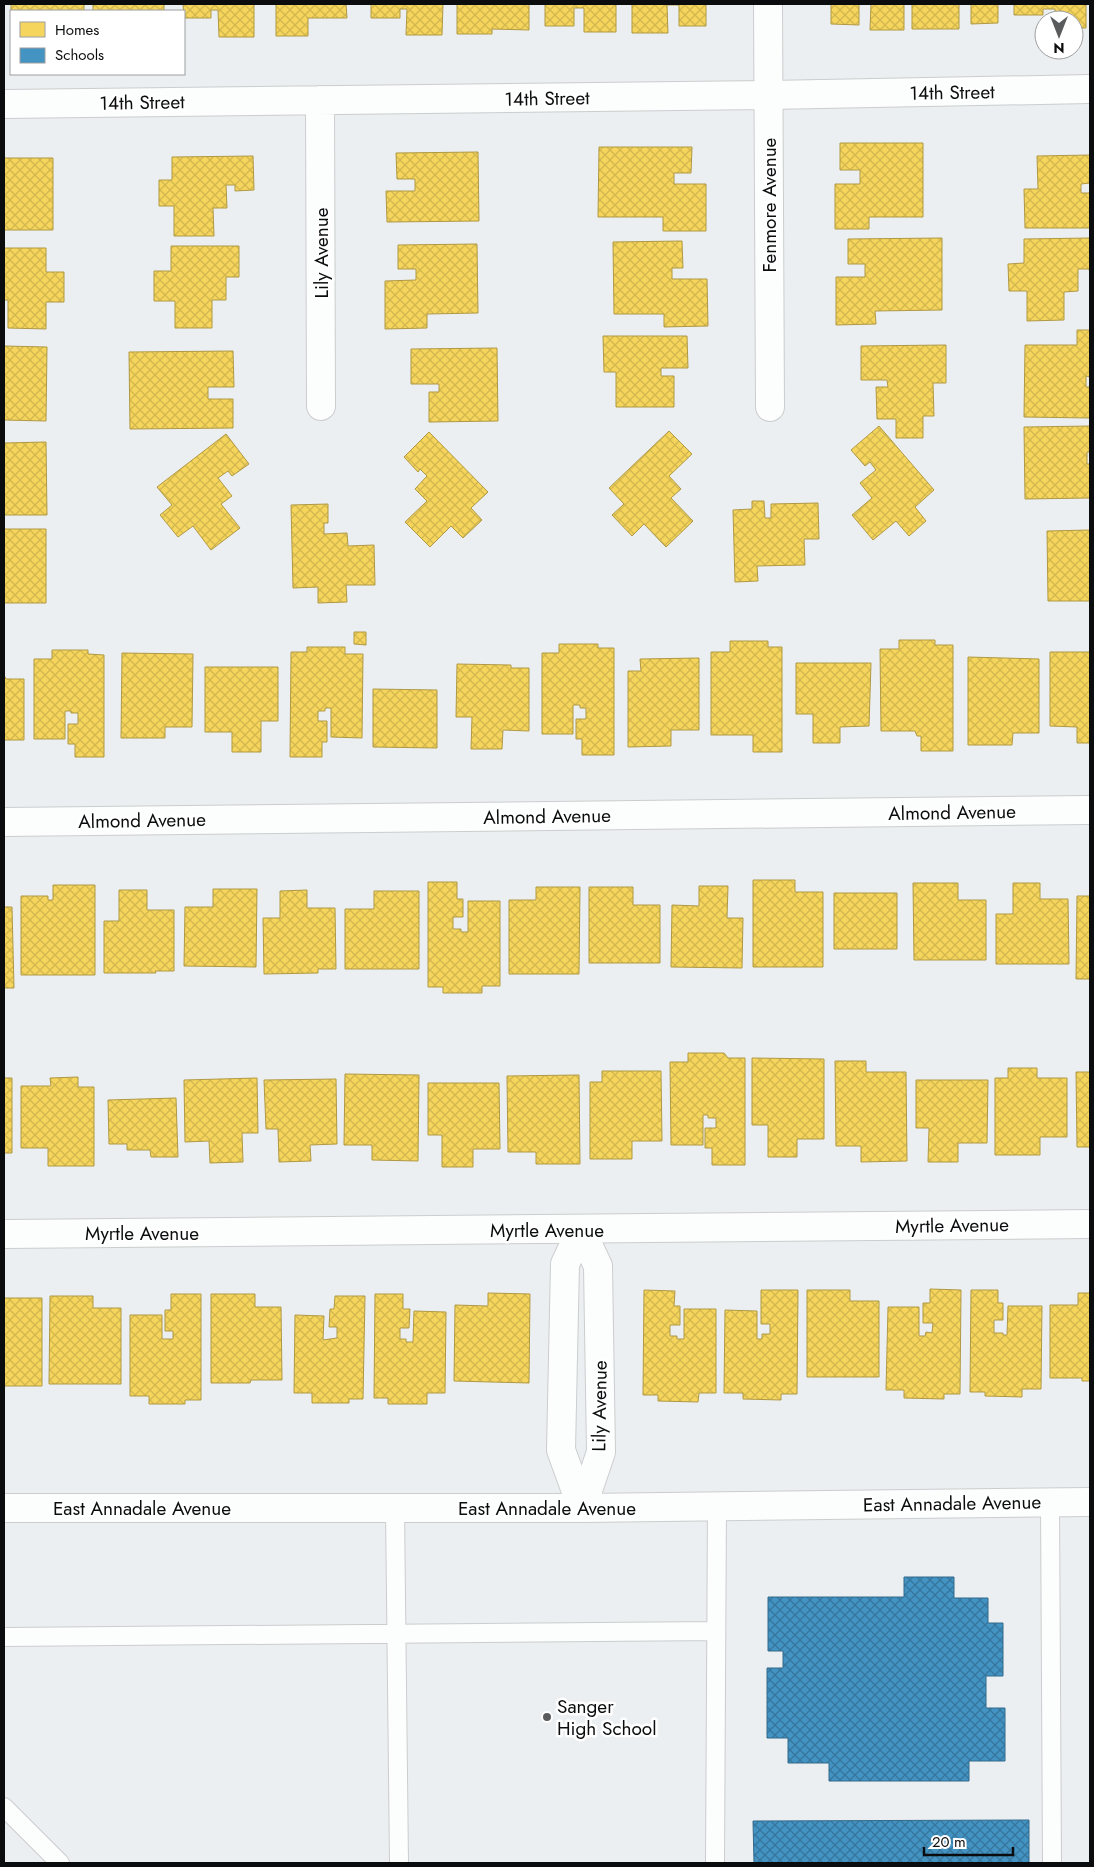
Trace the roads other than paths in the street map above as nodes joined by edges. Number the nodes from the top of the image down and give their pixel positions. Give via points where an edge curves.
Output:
1 (768, 4) edge
2 (1090, 89) edge
3 (769, 95) junction
4 (320, 100) junction
5 (4, 104) edge
6 (321, 406) dead end
7 (770, 407) dead end
8 (1090, 810) edge
9 (4, 822) edge
10 (1090, 1224) edge
11 (581, 1230) junction
12 (4, 1234) edge
13 (1050, 1502) junction
14 (1090, 1502) edge
15 (717, 1506) junction
16 (4, 1508) edge
17 (395, 1508) junction
18 (582, 1508) junction
19 (715, 1631) junction
20 (396, 1634) junction
21 (4, 1637) edge
22 (4, 1807) edge
23 (60, 1863) edge
24 (399, 1863) edge
25 (715, 1863) edge
26 (1052, 1863) edge

1 - 3 street, Fenmore Avenue
2 - 3 street, 14th Street
3 - 4 street, 14th Street
3 - 7 street, Fenmore Avenue
4 - 5 street, 14th Street
4 - 6 street, Lily Avenue
8 - 9 street, Almond Avenue
10 - 11 street, Myrtle Avenue
11 - 12 street, Myrtle Avenue
11 - 18 street, Lily Avenue via 598,1266 601,1452
11 - 18 street, Lily Avenue via 565,1264 561,1450
13 - 14 street, East Annadale Avenue
13 - 15 street, East Annadale Avenue
13 - 26 lane
15 - 18 street, East Annadale Avenue
15 - 19 lane
16 - 17 street, East Annadale Avenue
17 - 18 street, East Annadale Avenue
17 - 20 lane
19 - 20 lane
19 - 25 lane
20 - 21 lane
20 - 24 lane
22 - 23 lane

